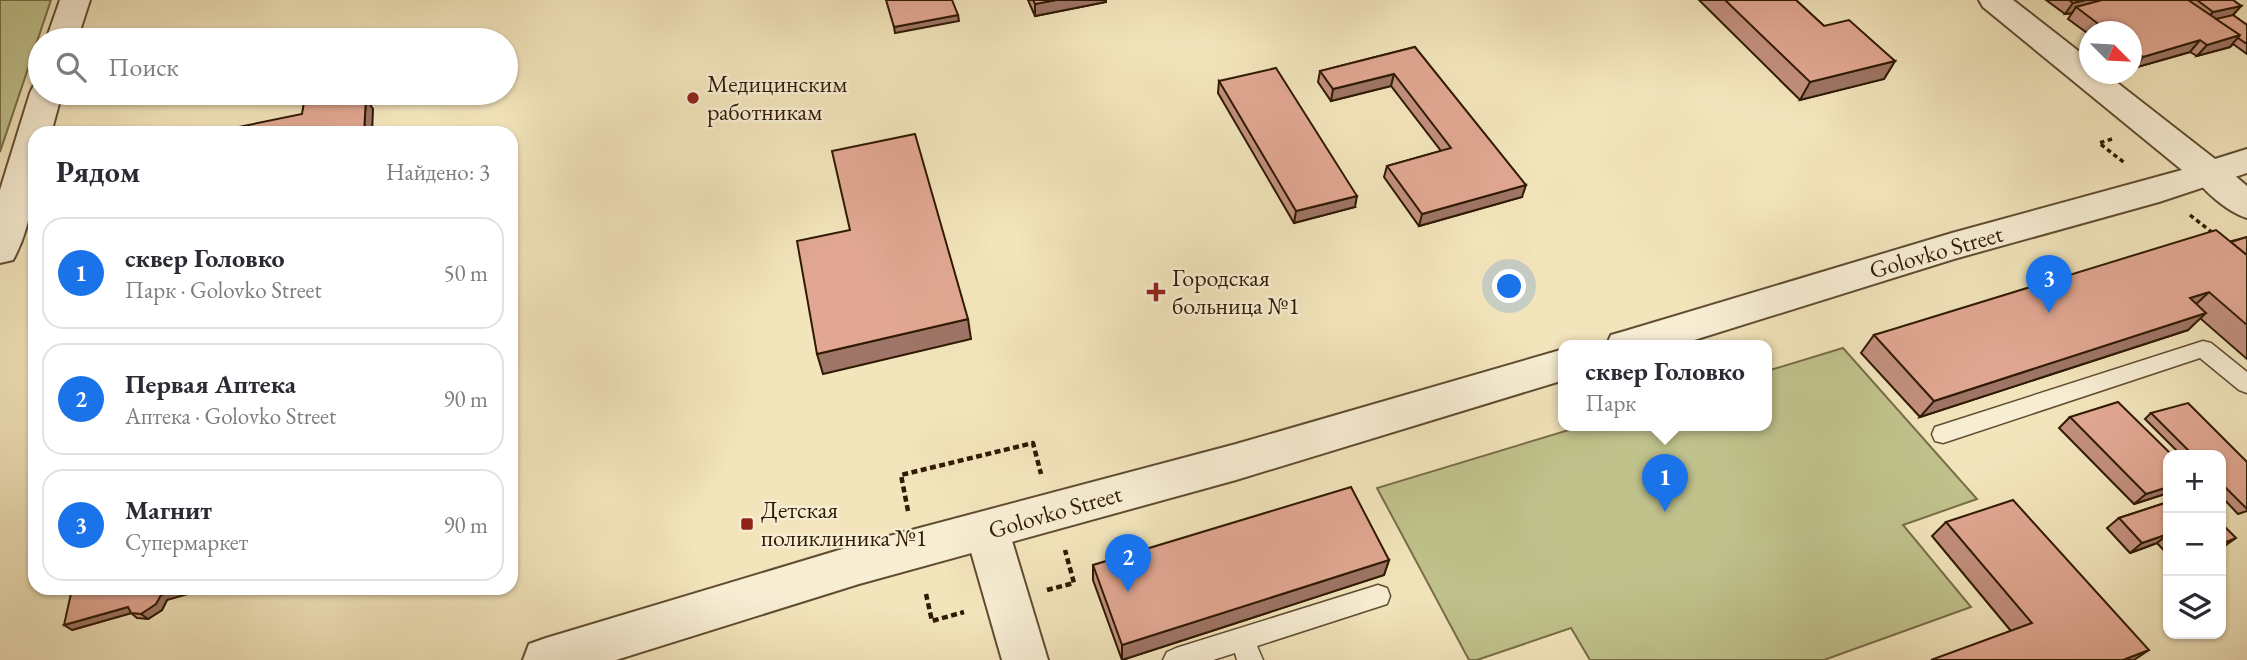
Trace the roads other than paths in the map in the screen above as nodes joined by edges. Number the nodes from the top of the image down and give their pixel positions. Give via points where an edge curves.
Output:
1 (75, 0) edge
2 (1994, 0) edge
3 (66, 28) edge
4 (42, 105) edge
5 (36, 126) edge
6 (28, 154) edge
7 (2247, 162) edge
8 (2208, 172) junction
9 (2236, 218) edge
10 (0, 250) edge
11 (1645, 340) edge
12 (1558, 365) edge
13 (2247, 384) edge
14 (1943, 434) dead end
15 (987, 531) junction
16 (1378, 596) dead end
17 (1246, 650) edge
18 (546, 660) edge
19 (1025, 660) edge
20 (1176, 660) edge

1 - 3 street
2 - 8 street
4 - 5 street
6 - 10 street
7 - 8 street, Golovko Street
8 - 9 street
8 - 11 street, Golovko Street
12 - 15 street, Golovko Street
13 - 14 lane via 2203,349
15 - 18 street, Golovko Street via 859,564
15 - 19 street
16 - 17 lane
17 - 20 lane

